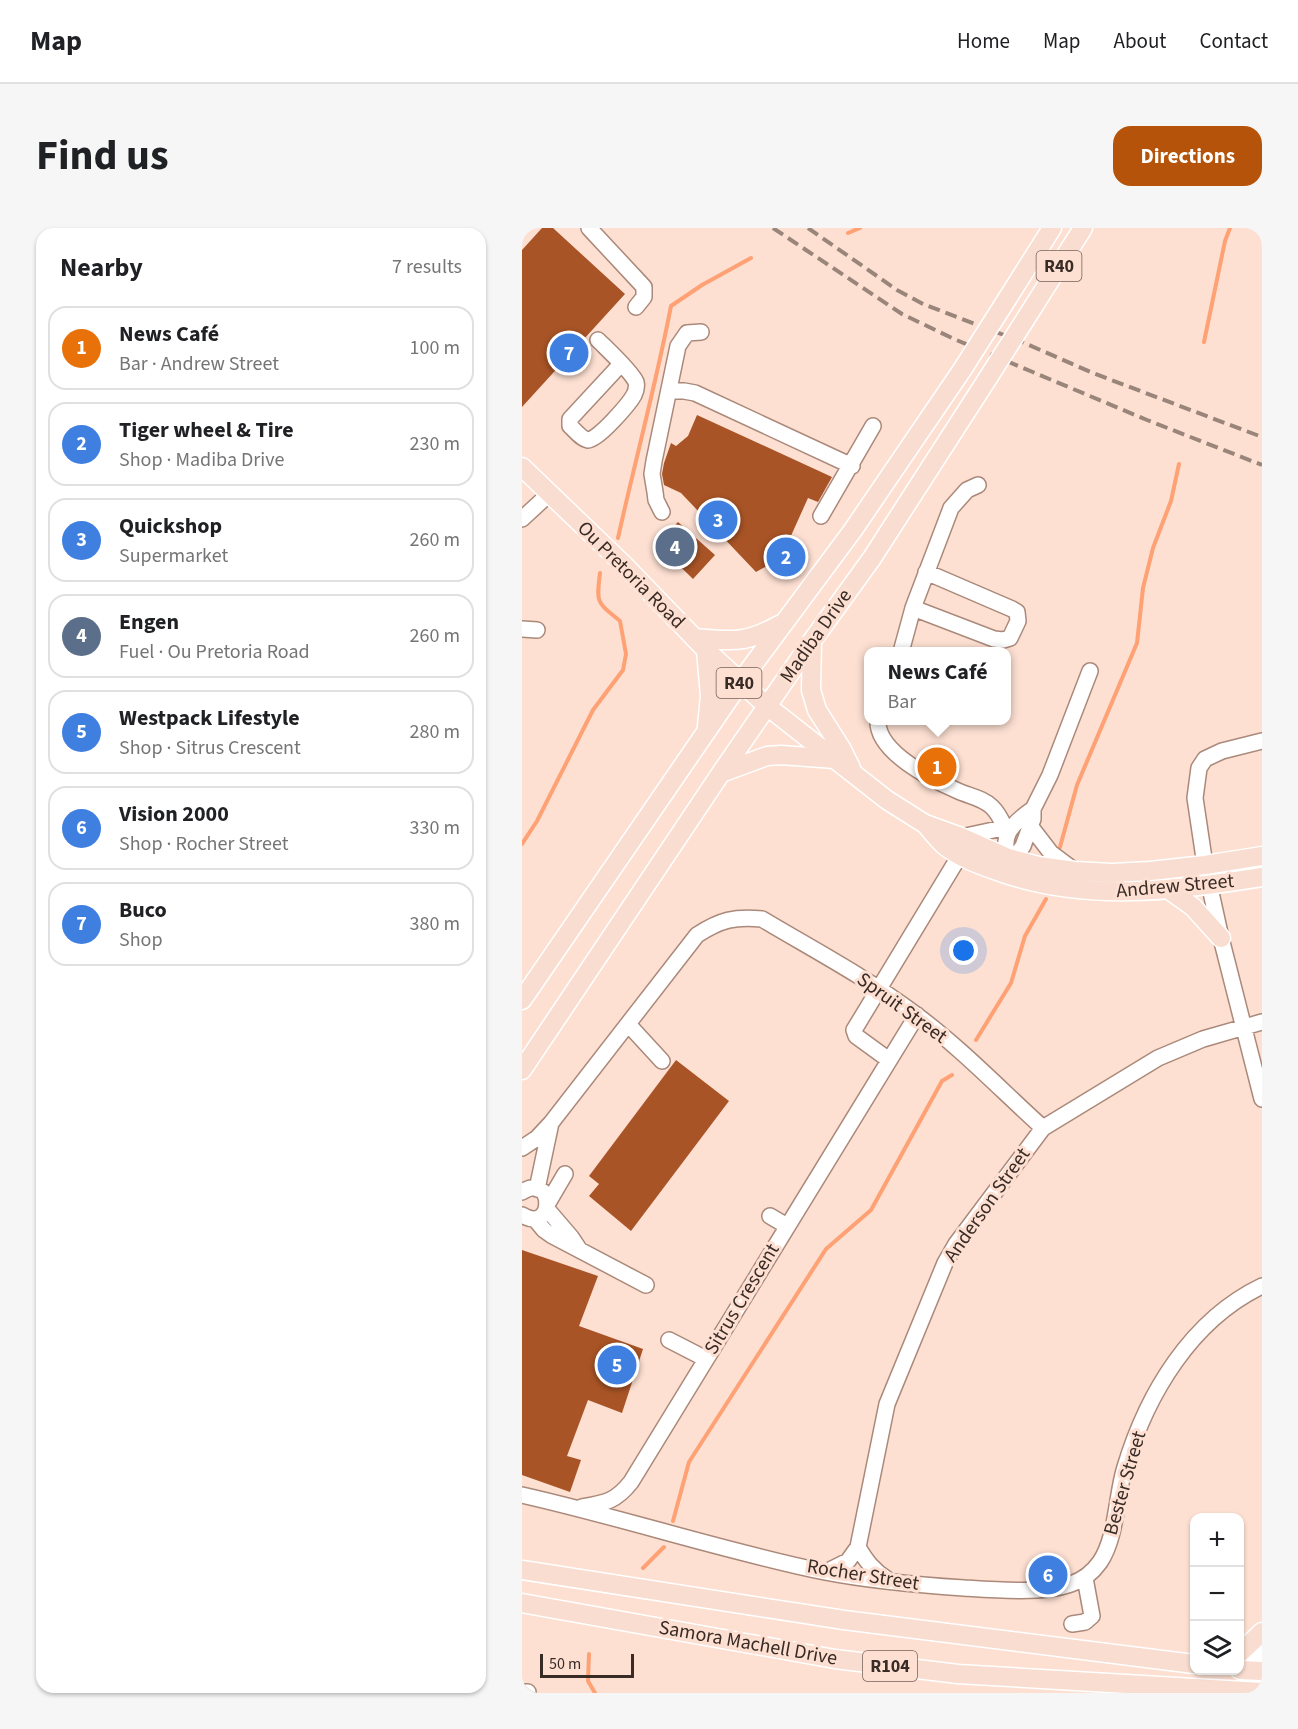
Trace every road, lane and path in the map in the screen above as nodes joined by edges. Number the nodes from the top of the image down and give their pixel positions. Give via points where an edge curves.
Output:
1 (589, 228) edge
2 (1052, 228) edge
3 (1083, 228) edge
4 (636, 307) dead end
5 (701, 332) dead end
6 (598, 340) dead end
7 (621, 364) junction
8 (669, 391) junction
9 (873, 426) dead end
10 (852, 466) junction
11 (522, 467) edge
12 (978, 485) dead end
13 (549, 494) junction
14 (662, 512) dead end
15 (821, 516) dead end
16 (522, 519) edge
17 (926, 572) junction
18 (913, 608) junction
19 (784, 622) junction
20 (812, 641) junction
21 (700, 644) junction
22 (902, 647) edge
23 (1090, 671) dead end
24 (741, 681) junction
25 (767, 706) junction
26 (878, 725) edge
27 (706, 731) junction
28 (1262, 741) edge
29 (835, 759) junction
30 (853, 772) junction
31 (721, 773) junction
32 (1033, 809) junction
33 (925, 824) junction
34 (1008, 826) junction
35 (1031, 827) junction
36 (961, 837) junction
37 (960, 855) junction
38 (1262, 856) edge
39 (1008, 858) junction
40 (1205, 865) junction
41 (983, 866) junction
42 (1075, 871) junction
43 (1262, 877) edge
44 (1020, 879) junction
45 (1210, 886) junction
46 (1169, 890) junction
47 (1221, 938) junction
48 (880, 989) junction
49 (522, 1000) edge
50 (917, 1015) junction
51 (1262, 1022) edge
52 (628, 1024) junction
53 (1245, 1026) junction
54 (889, 1060) junction
55 (662, 1061) dead end
56 (522, 1070) edge
57 (1262, 1099) edge
58 (551, 1123) junction
59 (1043, 1128) junction
60 (522, 1148) edge
61 (565, 1174) dead end
62 (530, 1185) edge
63 (538, 1211) edge
64 (770, 1216) dead end
65 (787, 1227) junction
66 (646, 1285) dead end
67 (1262, 1286) edge
68 (669, 1340) dead end
69 (706, 1359) junction
70 (522, 1495) edge
71 (620, 1496) junction
72 (579, 1508) junction
73 (643, 1526) junction
74 (858, 1547) junction
75 (522, 1570) edge
76 (826, 1572) junction
77 (1085, 1578) junction
78 (895, 1583) junction
79 (522, 1603) edge
80 (1072, 1624) dead end
81 (1262, 1633) edge
82 (1244, 1649) edge
83 (1190, 1663) edge
84 (1251, 1671) edge
85 (958, 1674) junction
86 (1204, 1691) edge
87 (1262, 1692) edge
88 (1014, 1693) edge
89 (1246, 1693) edge

1 - 4 street via 644,287 645,297
2 - 19 main road, Madiba Drive / R40, bridge via 962,370
3 - 20 main road, Madiba Drive / R40, bridge via 872,558
5 - 8 street via 687,333 681,339
6 - 7 street
7 - 7 street via 635,380 635,394 598,436 584,439 570,426 570,419
8 - 10 street via 695,393
8 - 14 street via 652,474
9 - 10 street
10 - 15 street
11 - 13 main road, Ou Pretoria Road
12 - 17 street via 967,490 951,508
13 - 16 street
13 - 21 main road, Ou Pretoria Road
17 - 18 street
17 - 18 street via 1012,609 1018,621 1010,638 994,639
18 - 22 street
19 - 21 main road via 744,640
19 - 24 main road, Madiba Drive / R40
20 - 25 main road, Madiba Drive / R40
20 - 30 main road via 810,690 817,710
21 - 24 main road, Ou Pretoria Road
21 - 27 main road via 710,696
23 - 32 street
24 - 25 main road, Andrew Street
24 - 27 main road, Madiba Drive / R40
25 - 29 main road, Andrew Street
25 - 31 main road, Madiba Drive / R40
26 - 34 street via 879,736 887,747 944,785 991,805
27 - 49 main road, Madiba Drive / R40
28 - 40 street via 1222,751 1205,759 1199,768 1195,798
29 - 30 main road, Andrew Street
29 - 31 main road via 767,756
30 - 33 main road, Andrew Street
31 - 56 main road, Madiba Drive / R40
32 - 34 street
32 - 35 street
33 - 36 main road, Andrew Street
33 - 37 main road, Andrew Street via 944,845
34 - 36 street
34 - 39 street
35 - 39 street via 1018,853
35 - 42 street via 1051,853
36 - 39 main road, Andrew Street
37 - 41 main road, Andrew Street
37 - 48 street
38 - 40 main road, Andrew Street
39 - 41 street
39 - 42 main road, Andrew Street
39 - 44 street
40 - 42 main road, Andrew Street via 1112,873
40 - 45 street
41 - 44 main road, Andrew Street
43 - 45 main road, Andrew Street
44 - 46 main road, Andrew Street via 1111,892
45 - 46 main road, Andrew Street
45 - 47 street
46 - 47 main road via 1193,907
47 - 53 street
48 - 50 street, Spruit Street
48 - 52 street, Spruit Street via 762,920 742,917 714,924 697,935
48 - 54 street via 854,1030 856,1036
50 - 54 street, Sitrus Crescent
50 - 59 street, Spruit Street
51 - 53 street, Anderson Street
52 - 55 street
52 - 58 street
53 - 57 street
53 - 59 street, Anderson Street via 1158,1058
54 - 65 street, Sitrus Crescent
58 - 60 street
58 - 62 street
59 - 74 street, Anderson Street via 956,1244 938,1278 887,1404
61 - 63 street
62 - 63 street via 545,1194
63 - 66 street via 572,1237 580,1252
64 - 65 street
65 - 69 street, Sitrus Crescent
67 - 77 street, Bester Street via 1197,1335 1170,1368 1148,1407 1125,1467 1101,1561
68 - 69 street
69 - 71 street, Sitrus Crescent
70 - 72 street
71 - 72 street
71 - 73 street, Rocher Street via 623,1513
72 - 73 street, Rocher Street
73 - 76 street, Rocher Street
74 - 76 street via 848,1561
74 - 78 street via 875,1572
75 - 83 main road, Samora Machell Drive / R104 via 844,1620
76 - 78 street, Rocher Street
77 - 78 street, Rocher Street via 1070,1585 1008,1591
77 - 80 street via 1092,1616
79 - 85 main road, Samora Machell Drive / R104 via 835,1659
81 - 82 main road
81 - 84 street
84 - 89 street
85 - 86 main road, Samora Machell Drive / R104
85 - 88 main road
86 - 89 main road, Samora Machell Drive / R104
87 - 89 main road, Samora Machell Drive / R104

